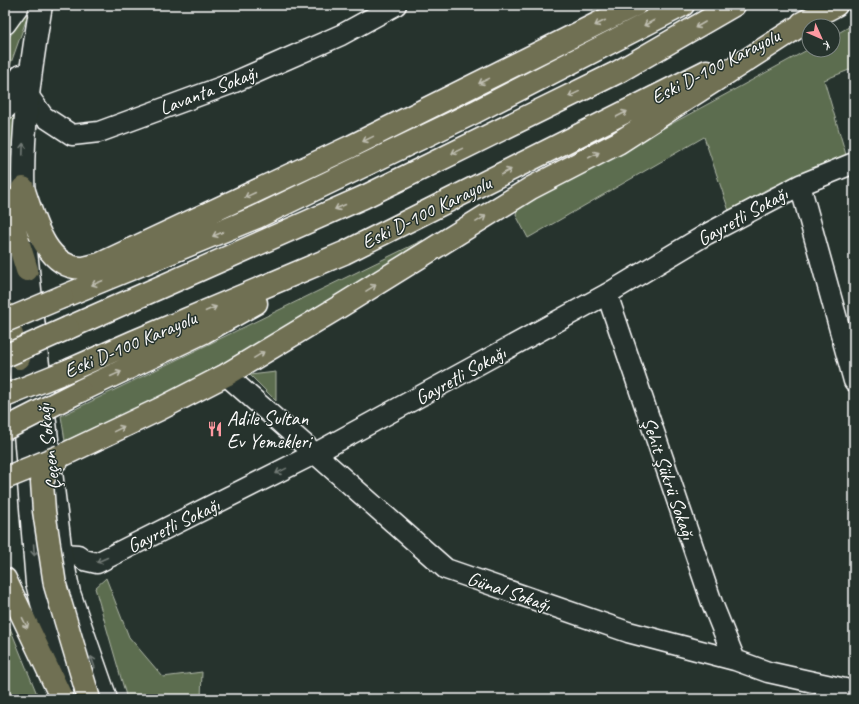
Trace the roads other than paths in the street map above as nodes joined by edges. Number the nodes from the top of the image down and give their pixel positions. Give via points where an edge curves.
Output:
1 (18, 5) edge
2 (41, 5) edge
3 (396, 5) edge
4 (635, 5) edge
5 (683, 5) edge
6 (734, 5) edge
7 (836, 5) edge
8 (815, 16) junction
9 (5, 23) edge
10 (37, 32) junction
11 (27, 94) junction
12 (5, 108) edge
13 (854, 164) edge
14 (800, 185) junction
15 (14, 194) edge
16 (344, 253) junction
17 (5, 260) edge
18 (607, 294) junction
19 (62, 297) junction
20 (5, 312) edge
21 (5, 321) edge
22 (12, 357) edge
23 (226, 375) junction
24 (854, 381) edge
25 (5, 396) edge
26 (5, 429) edge
27 (316, 453) junction
28 (61, 456) junction
29 (5, 478) edge
30 (61, 554) junction
31 (7, 584) edge
32 (735, 660) junction
33 (854, 691) edge
34 (62, 699) edge
35 (66, 699) edge
36 (89, 699) edge
37 (106, 699) edge

1 - 9 main road
2 - 10 main road
3 - 11 street, Lavanta Sokağı via 341,35 230,84 99,132 72,135 43,116
4 -> 15 highway via 352,146 100,264 82,268 67,264 52,253
5 -> 19 highway via 475,112 257,217
6 -> 22 highway, Eski D-100 Karayolu, bridge via 618,72 364,197 68,328
7 - 8 highway, Eski D-100 Karayolu
16 -> 8 highway, Eski D-100 Karayolu
23 -> 8 highway via 531,188 618,143
10 - 11 main road, Çeçen Sokağı
10 - 12 main road via 12,102
15 -> 11 main road, Çeçen Sokağı
13 - 14 street, Gayretli Sokağı
14 - 18 street, Gayretli Sokağı via 707,234
14 - 24 street
15 - 30 main road, Çeçen Sokağı via 27,270
25 -> 16 highway, Eski D-100 Karayolu, bridge
26 -> 16 highway, bridge via 204,332
17 - 22 main road, Çeçen Sokağı via 9,272
18 - 27 street, Gayretli Sokağı
18 - 32 street, Şehit Şükrü Sokağı via 712,603
19 - 20 highway, bridge
19 - 21 highway, bridge
20 - 22 highway
22 -> 35 main road, Çeçen Sokağı via 37,583
23 - 27 street, Günal Sokağı
28 -> 23 highway
27 -> 30 street, Gayretli Sokağı via 97,563 84,560 78,555
27 - 32 street, Günal Sokağı via 446,569 628,632
28 - 29 highway, bridge
28 - 36 highway, bridge via 48,468 42,482 44,511 55,585
37 -> 30 main road, Çeçen Sokağı via 69,593
31 -> 34 highway
32 - 33 street, Günal Sokağı via 768,672

